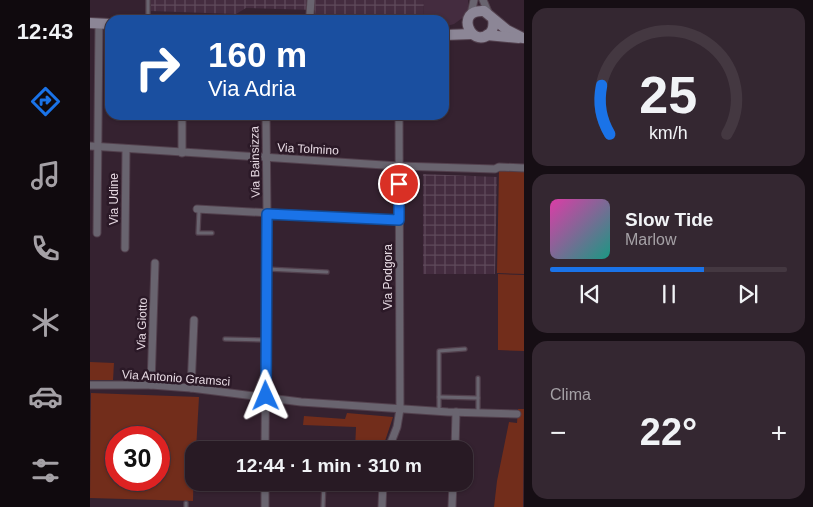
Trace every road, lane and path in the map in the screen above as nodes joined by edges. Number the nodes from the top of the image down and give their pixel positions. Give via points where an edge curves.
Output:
1 (148, 0) edge
2 (311, 0) edge
3 (474, 0) edge
4 (483, 0) edge
5 (310, 14) dead end
6 (148, 15) edge
7 (490, 16) junction
8 (469, 18) junction
9 (100, 23) edge
10 (449, 32) edge
11 (472, 34) junction
12 (449, 35) edge
13 (488, 35) junction
14 (524, 38) edge
15 (182, 120) edge
16 (266, 120) edge
17 (399, 120) edge
18 (90, 146) edge
19 (98, 146) junction
20 (126, 149) junction
21 (182, 153) junction
22 (266, 158) junction
23 (399, 166) junction
24 (524, 168) edge
25 (198, 209) joint
26 (267, 214) junction
27 (399, 220) junction
28 (96, 233) dead end
29 (212, 234) dead end
30 (125, 248) dead end
31 (155, 263) dead end
32 (266, 269) junction
33 (327, 272) dead end
34 (194, 320) dead end
35 (225, 339) dead end
36 (265, 340) junction
37 (465, 349) dead end
38 (478, 378) dead end
39 (90, 385) edge
40 (151, 385) junction
41 (191, 388) junction
42 (266, 396) junction
43 (439, 397) junction
44 (478, 398) junction
45 (400, 409) junction
46 (439, 411) junction
47 (456, 412) junction
48 (478, 414) junction
49 (517, 414) dead end
50 (265, 441) edge
51 (392, 441) edge
52 (454, 441) edge
53 (265, 491) edge
54 (324, 491) edge
55 (383, 491) edge
56 (453, 491) edge
57 (265, 507) edge
58 (323, 507) edge
59 (382, 507) edge
60 (452, 507) edge

1 - 6 lane
2 - 5 street
3 - 8 street
4 - 7 street
7 - 8 street via 479,10
7 - 13 street via 493,28
7 - 14 street via 507,30
8 - 10 street
8 - 11 street
9 - 19 street
11 - 12 street
11 - 13 street
13 - 14 street
15 - 21 street
16 - 22 street, Via Bainsizza
17 - 23 street, Via Podgora
18 - 19 street, Via Tolmino
19 - 20 street, Via Tolmino
19 - 28 street
20 - 21 street, Via Tolmino
20 - 30 street, Via Udine
21 - 22 street, Via Tolmino
22 - 23 street, Via Tolmino
22 - 26 street, Via Bainsizza
23 - 24 street, Via Tolmino
23 - 27 street, Via Podgora
25 - 26 street
25 - 29 lane via 198,233
26 - 27 street
26 - 32 street, Via Bainsizza
27 - 45 street, Via Podgora
31 - 40 street, Via Giotto
32 - 33 lane
32 - 36 street, Via Bainsizza
34 - 41 street
35 - 36 lane
36 - 42 street, Via Bainsizza
37 - 43 lane via 439,351
38 - 44 lane
39 - 40 street, Via Antonio Gramsci
40 - 41 street, Via Antonio Gramsci
41 - 42 street, Via Antonio Gramsci
42 - 45 street, Via Antonio Gramsci via 301,402
42 - 50 street, Via Bainsizza
43 - 44 lane
43 - 46 lane
44 - 48 lane
45 - 46 street, Via Antonio Gramsci
45 - 51 street, Via Podgora
46 - 47 street, Via Antonio Gramsci
47 - 48 street, Via Antonio Gramsci
47 - 52 street
48 - 49 street, Via Antonio Gramsci
53 - 57 street
54 - 58 lane
55 - 59 street
56 - 60 street

